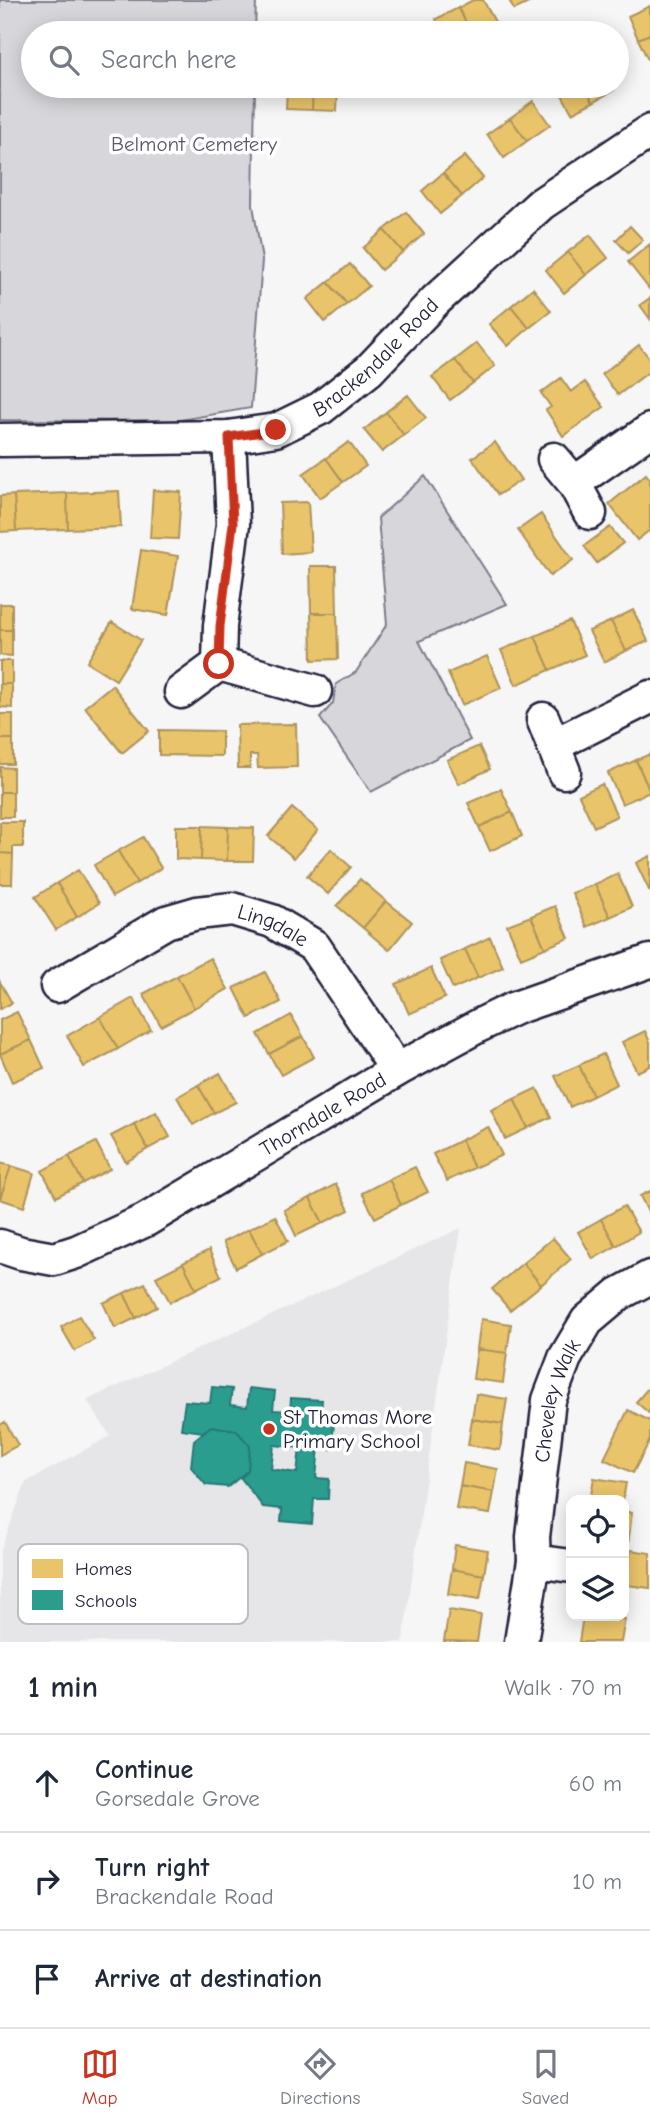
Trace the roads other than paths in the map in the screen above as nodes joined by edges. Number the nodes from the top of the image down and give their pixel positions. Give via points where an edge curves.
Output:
1 (648, 137) edge
2 (650, 430) edge
3 (229, 437) junction
4 (0, 440) edge
5 (554, 459) dead end
6 (574, 484) junction
7 (590, 513) dead end
8 (219, 664) junction
9 (315, 691) dead end
10 (181, 692) dead end
11 (650, 697) edge
12 (553, 745) dead end
13 (650, 961) edge
14 (54, 985) dead end
15 (397, 1070) junction
16 (0, 1246) edge
17 (650, 1277) edge
18 (534, 1562) junction
19 (566, 1565) edge
20 (520, 1642) edge

1 - 3 street, Brackendale Road via 541,204 369,369 321,408 276,430
2 - 6 street
3 - 4 street, Brackendale Road
3 - 8 street via 233,524
5 - 6 street
6 - 7 street
8 - 9 street
8 - 10 street
11 - 12 street
13 - 15 street, Thorndale Road via 515,1008
14 - 15 street, Lingdale via 166,922 232,909 272,920 314,946
15 - 16 street, Thorndale Road via 146,1220 76,1252 54,1259
17 - 18 street, Cheveley Walk via 619,1294 587,1321 565,1358 550,1401
18 - 19 street
18 - 20 street, Cheveley Walk

